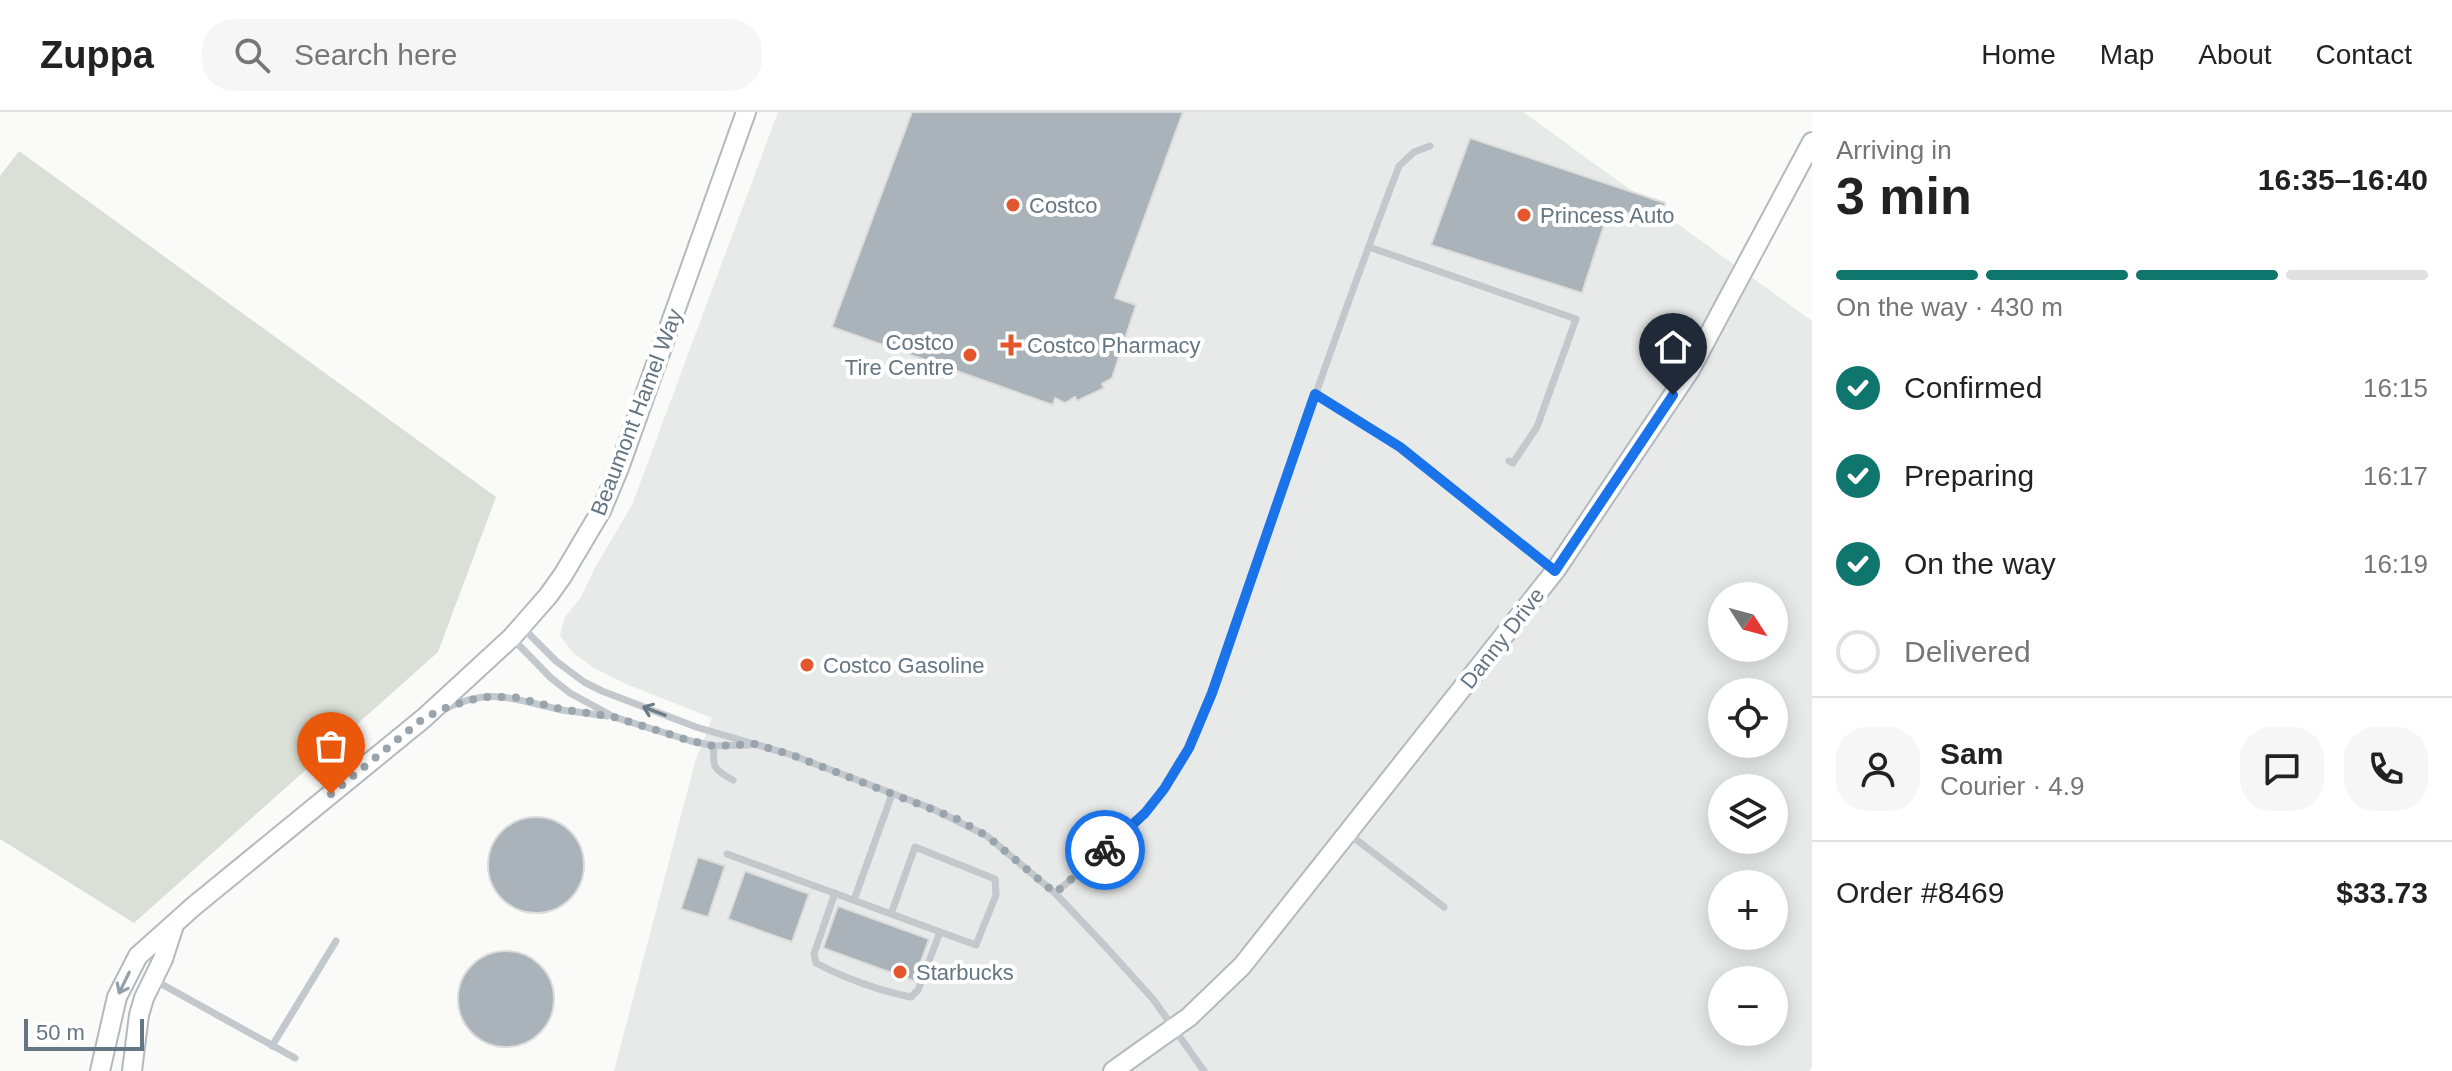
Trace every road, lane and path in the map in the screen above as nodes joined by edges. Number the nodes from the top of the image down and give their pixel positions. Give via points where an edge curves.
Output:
1 (746, 112) edge
2 (1812, 142) edge
3 (1430, 146) dead end
4 (1369, 247) junction
5 (1315, 394) junction
6 (1509, 461) dead end
7 (1555, 571) junction
8 (516, 632) junction
9 (614, 717) junction
10 (424, 718) junction
11 (755, 744) junction
12 (714, 746) junction
13 (733, 780) dead end
14 (892, 794) junction
15 (1347, 833) junction
16 (727, 854) dead end
17 (835, 893) junction
18 (1055, 893) junction
19 (854, 900) junction
20 (1444, 907) dead end
21 (891, 914) junction
22 (174, 925) junction
23 (940, 932) junction
24 (336, 941) dead end
25 (154, 980) junction
26 (1175, 1029) junction
27 (272, 1046) junction
28 (295, 1058) dead end
29 (100, 1071) edge
30 (132, 1071) edge
31 (1113, 1071) edge
32 (1204, 1071) edge

1 - 8 main road, Beaumont Hamel Way via 601,511 563,575
2 - 7 main road, Danny Drive via 1690,370
3 - 4 lane via 1399,166
4 - 5 lane
4 - 6 lane via 1576,319 1537,427 1513,463
5 - 7 lane via 1400,447
5 - 18 lane via 1189,748 1145,813
7 - 15 main road, Danny Drive
8 - 9 lane via 551,678
8 - 10 main road, Beaumont Hamel Way
11 -> 8 lane via 593,687
9 - 10 lane via 493,696
9 - 12 lane
10 - 22 main road, Beaumont Hamel Way
11 - 12 lane
11 - 14 lane
12 - 13 lane via 715,768
14 - 18 lane via 987,836
14 - 19 lane
15 - 20 lane
15 - 26 main road, Danny Drive via 1242,966
16 - 17 lane
17 - 19 lane
17 - 23 lane via 814,954 816,963 831,971 911,997
18 - 26 lane
19 - 21 lane
21 - 23 lane
21 - 23 lane via 915,847 995,879 996,895 976,945
22 - 25 main road, Beaumont Hamel Way
22 -> 29 main road, Beaumont Hamel Way via 138,956 127,974 111,1016
24 - 27 lane
25 - 27 lane
25 - 30 main road, Beaumont Hamel Way via 139,1015
26 - 31 main road, Danny Drive
26 - 32 lane
27 - 28 lane

